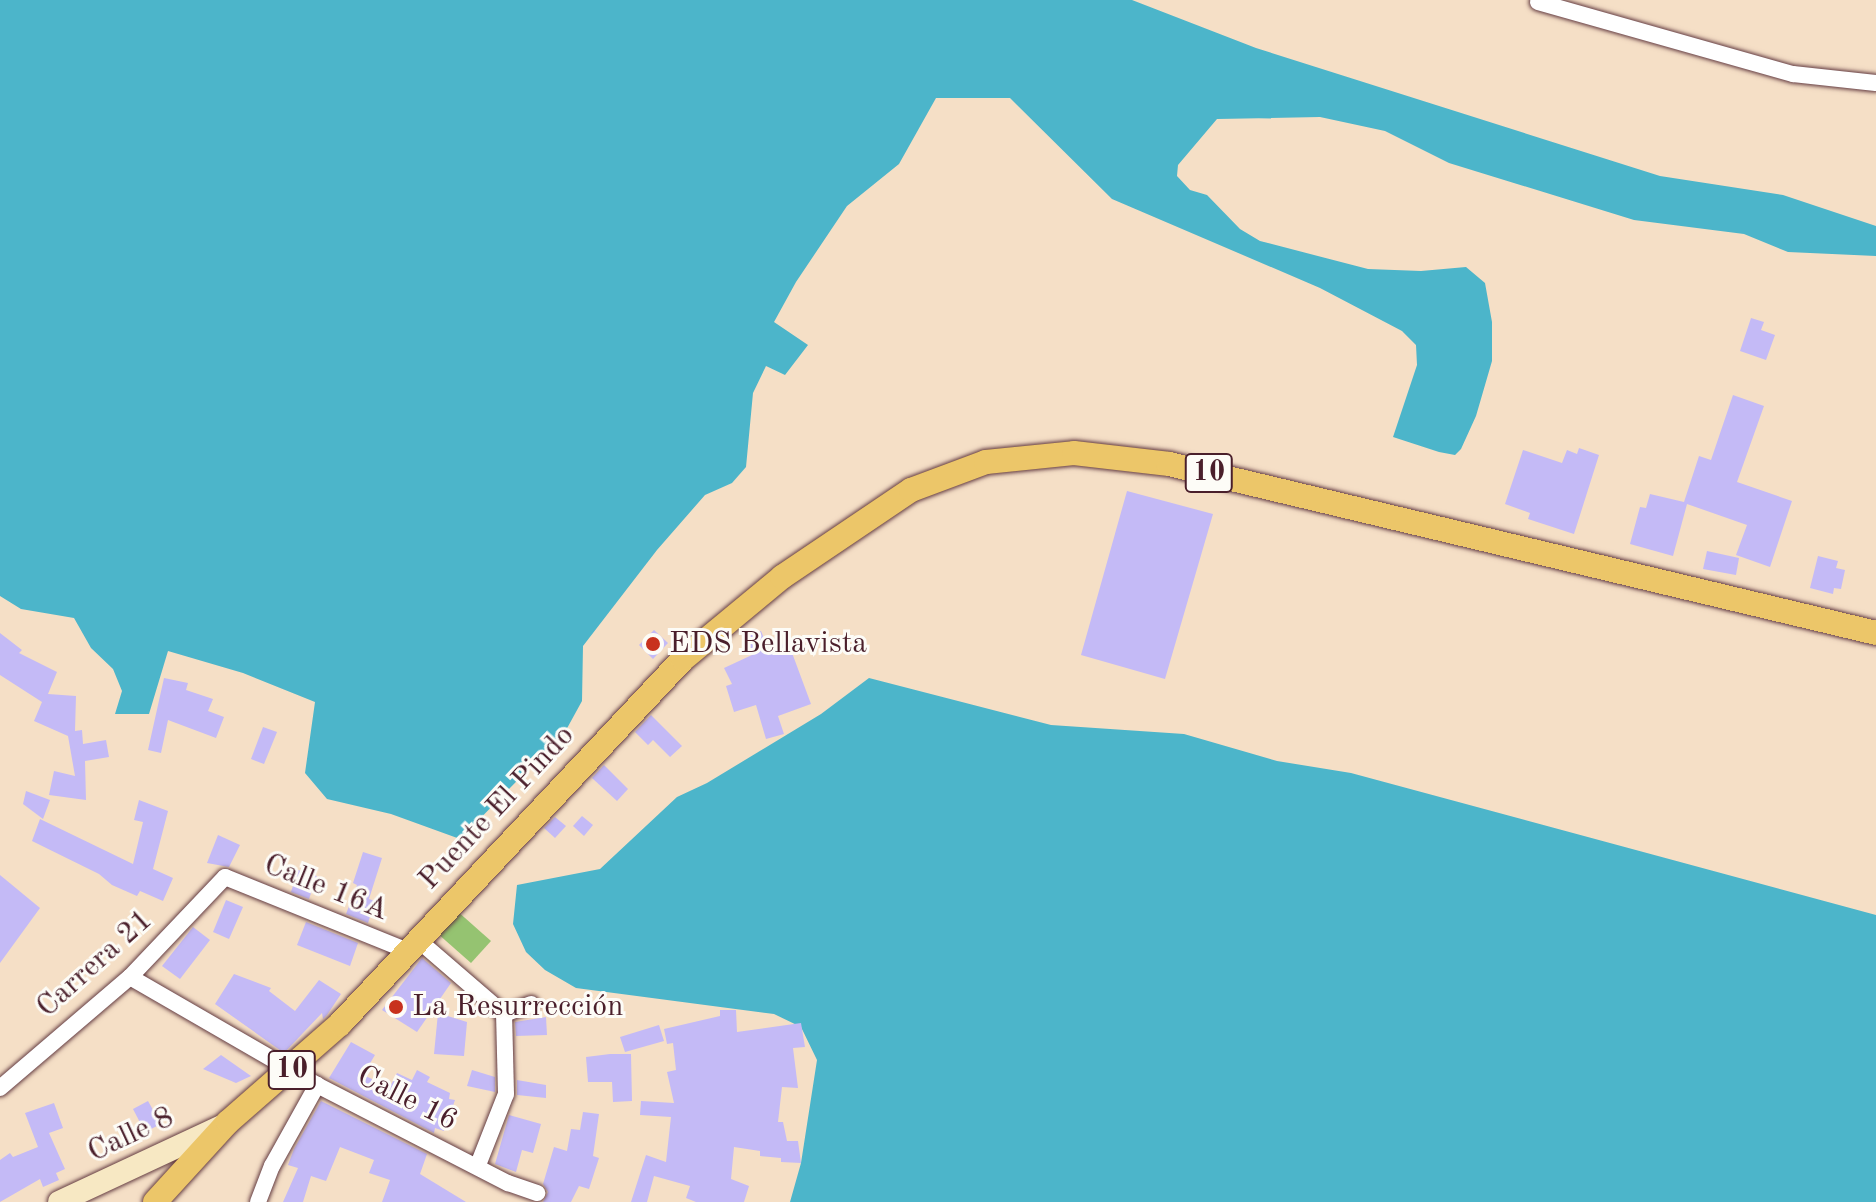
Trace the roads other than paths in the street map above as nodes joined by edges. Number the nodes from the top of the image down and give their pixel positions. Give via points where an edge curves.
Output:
1 (1538, 2) edge
2 (1876, 83) edge
3 (1876, 633) edge
4 (225, 877) joint
5 (416, 940) junction
6 (130, 977) junction
7 (531, 1004) dead end
8 (504, 1014) junction
9 (292, 1070) junction
10 (317, 1085) junction
11 (0, 1088) edge
12 (228, 1122) junction
13 (478, 1165) junction
14 (537, 1193) dead end
15 (59, 1202) edge
16 (155, 1202) edge
17 (258, 1202) edge

1 - 2 street via 1793,74
3 - 5 main road, Puente El Pindo / 10 via 1169,464 1074,453 986,462 911,490 782,577 683,659
4 - 5 street, Calle 16A
4 - 6 street, Carrera 21
5 - 8 street, Calle 16A
5 - 9 main road, 10
6 - 9 street, Calle 16
6 - 11 street, Carrera 21
7 - 8 street
8 - 13 street via 506,1094
9 - 10 street, Calle 16
9 - 12 main road, 10
10 - 13 street, Calle 16
10 - 17 street
12 - 15 main road, Calle 8
12 - 16 main road, 10
13 - 14 street, Calle 16

